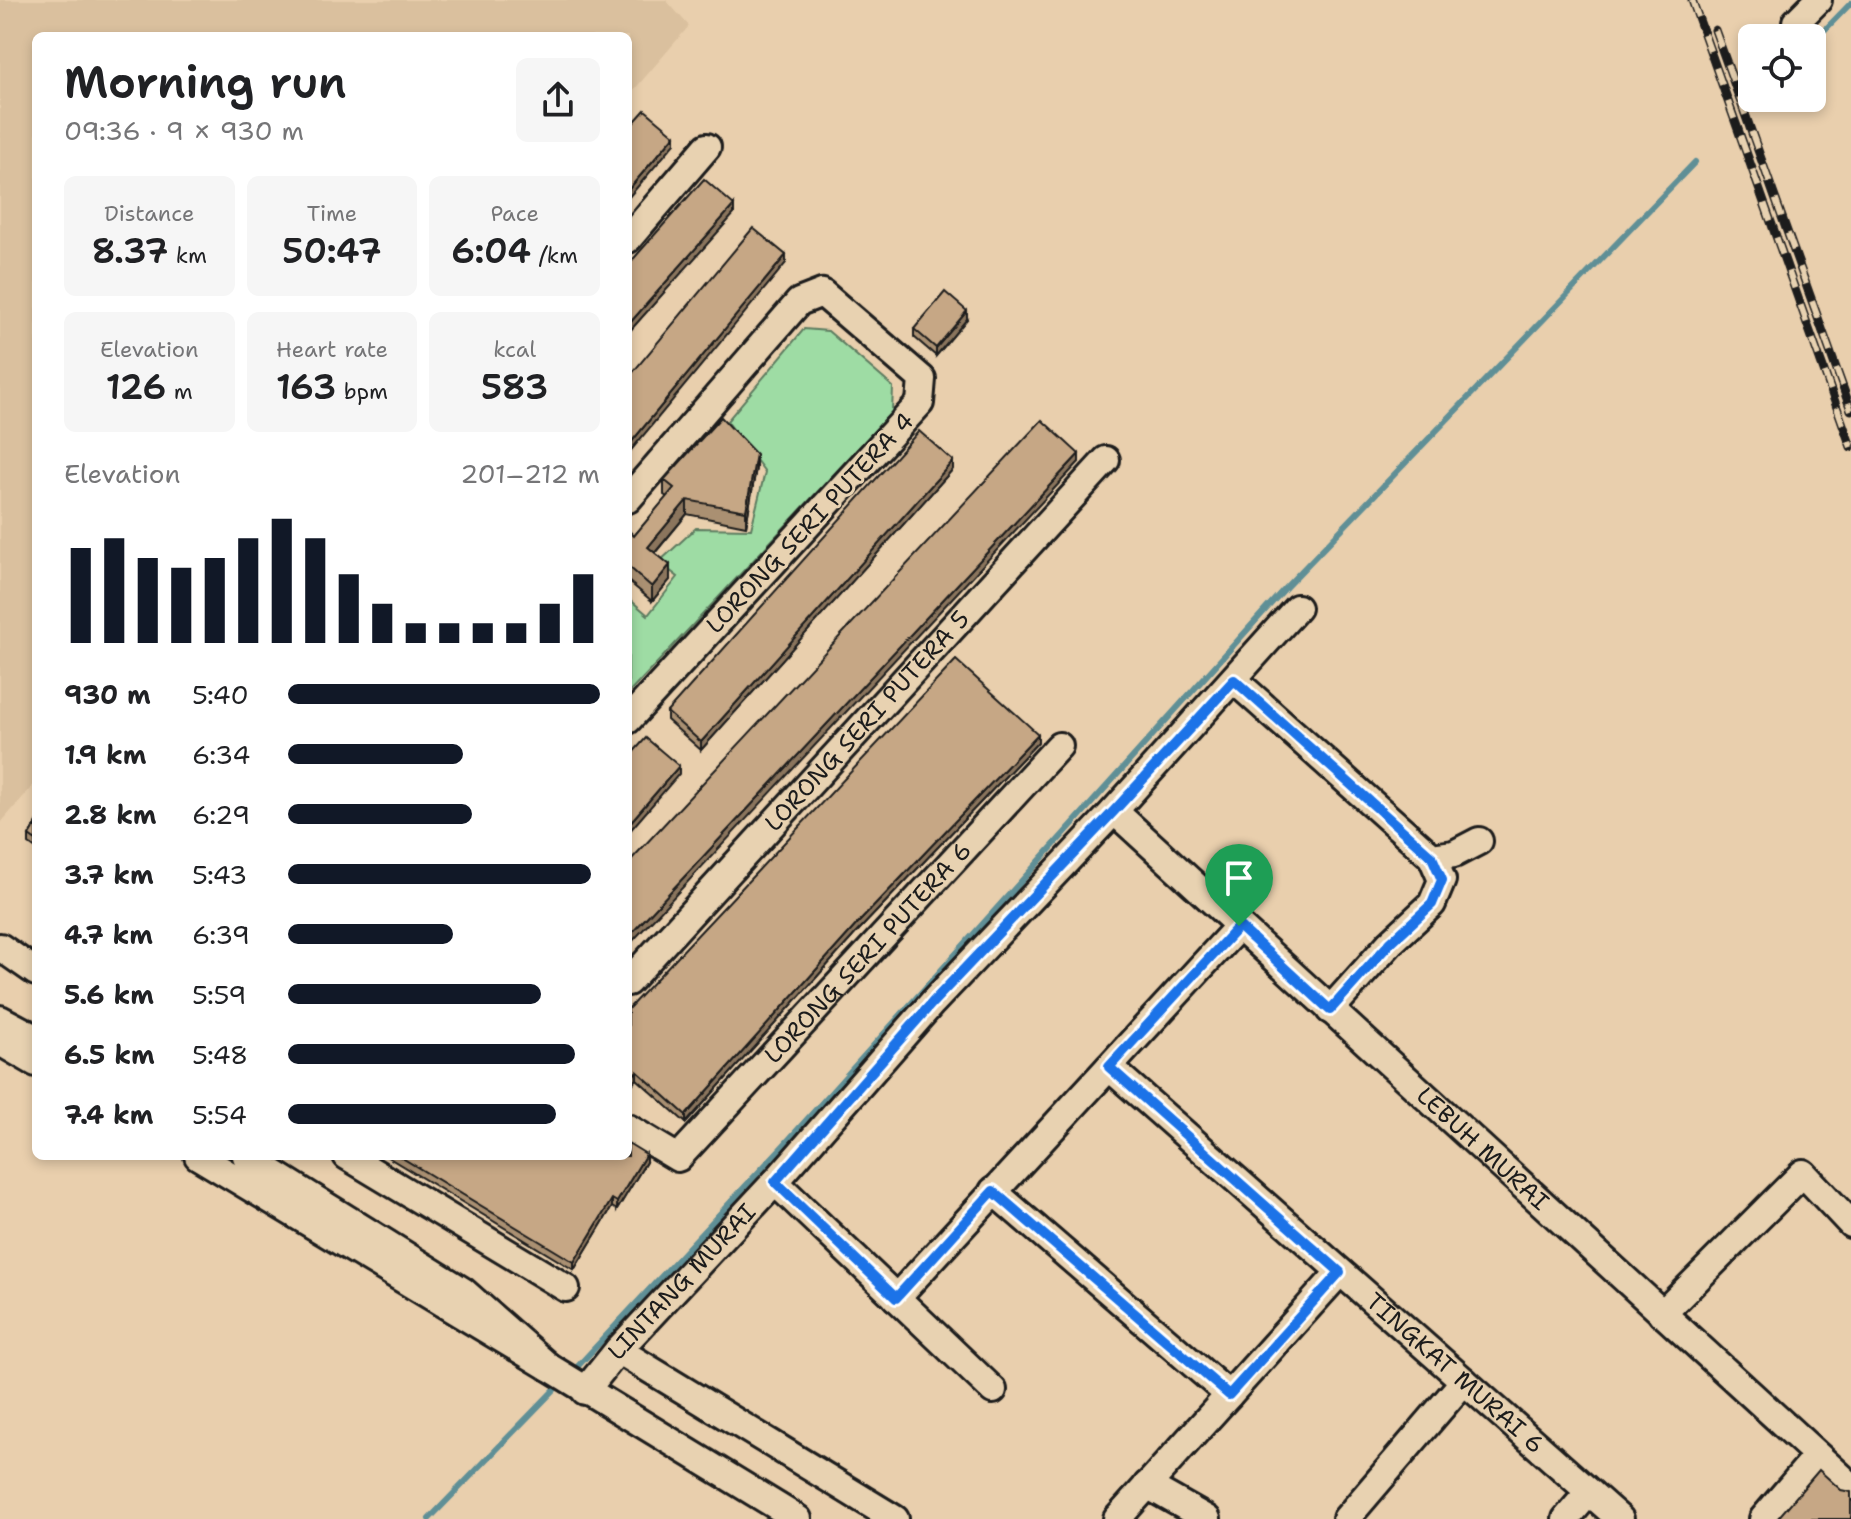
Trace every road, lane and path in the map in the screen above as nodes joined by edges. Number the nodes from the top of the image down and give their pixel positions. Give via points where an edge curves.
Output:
1 (1818, 0) edge
2 (1796, 22) dead end
3 (707, 147) dead end
4 (632, 234) edge
5 (1106, 460) dead end
6 (632, 494) edge
7 (1297, 608) dead end
8 (1234, 680) junction
9 (632, 716) edge
10 (1059, 746) dead end
11 (1114, 811) junction
12 (1479, 841) dead end
13 (1432, 857) junction
14 (1239, 926) junction
15 (0, 947) edge
16 (32, 969) edge
17 (632, 978) edge
18 (1330, 1010) junction
19 (0, 1019) edge
20 (32, 1036) edge
21 (0, 1042) edge
22 (32, 1061) edge
23 (1109, 1067) junction
24 (632, 1130) edge
25 (215, 1160) edge
26 (253, 1160) edge
27 (354, 1160) edge
28 (277, 1175) edge
29 (775, 1182) junction
30 (993, 1191) junction
31 (1851, 1224) edge
32 (1340, 1272) junction
33 (566, 1288) dead end
34 (896, 1298) junction
35 (1662, 1314) junction
36 (618, 1350) junction
37 (1464, 1381) junction
38 (993, 1390) dead end
39 (585, 1391) junction
40 (1229, 1395) junction
41 (1817, 1456) junction
42 (1147, 1485) junction
43 (1851, 1486) edge
44 (1589, 1492) junction
45 (798, 1519) edge
46 (895, 1519) edge
47 (1117, 1519) edge
48 (1207, 1519) edge
49 (1346, 1519) edge
50 (1566, 1519) edge
51 (1620, 1519) edge
52 (1763, 1519) edge

1 - 2 street
3 - 4 street
5 - 17 street, LORONG SERI PUTERA 5
6 - 9 street, LORONG SERI PUTERA 4 via 799,302 822,293 922,379 920,403
7 - 8 street, LINTANG MURAI
8 - 11 street, LINTANG MURAI
8 - 13 street
10 - 24 street, LORONG SERI PUTERA 6 via 678,1158
11 - 14 street, LEBUH MURAI
11 - 29 street, LINTANG MURAI via 932,1003
12 - 13 street via 1454,854
13 - 18 street via 1442,880 1432,904
14 - 18 street, LEBUH MURAI
14 - 23 street
15 - 16 street
18 - 35 street, LEBUH MURAI
19 - 20 street
21 - 22 street
23 - 30 street
23 - 32 street, TINGKAT MURAI 6
25 - 28 street
26 - 28 street
27 - 33 street
28 - 39 street
29 - 34 street
29 - 36 street, LINTANG MURAI
30 - 34 street
30 - 40 street
31 - 35 street via 1803,1173
32 - 37 street, TINGKAT MURAI 6
32 - 40 street
34 - 38 street
35 - 41 street, LEBUH MURAI
36 - 39 street, LINTANG MURAI
36 - 46 street
37 - 44 street, TINGKAT MURAI 6
37 - 49 street
39 - 45 street
40 - 42 street
41 - 43 street, LEBUH MURAI
41 - 52 street
42 - 47 street
42 - 48 street
44 - 50 street
44 - 51 street, TINGKAT MURAI 6

